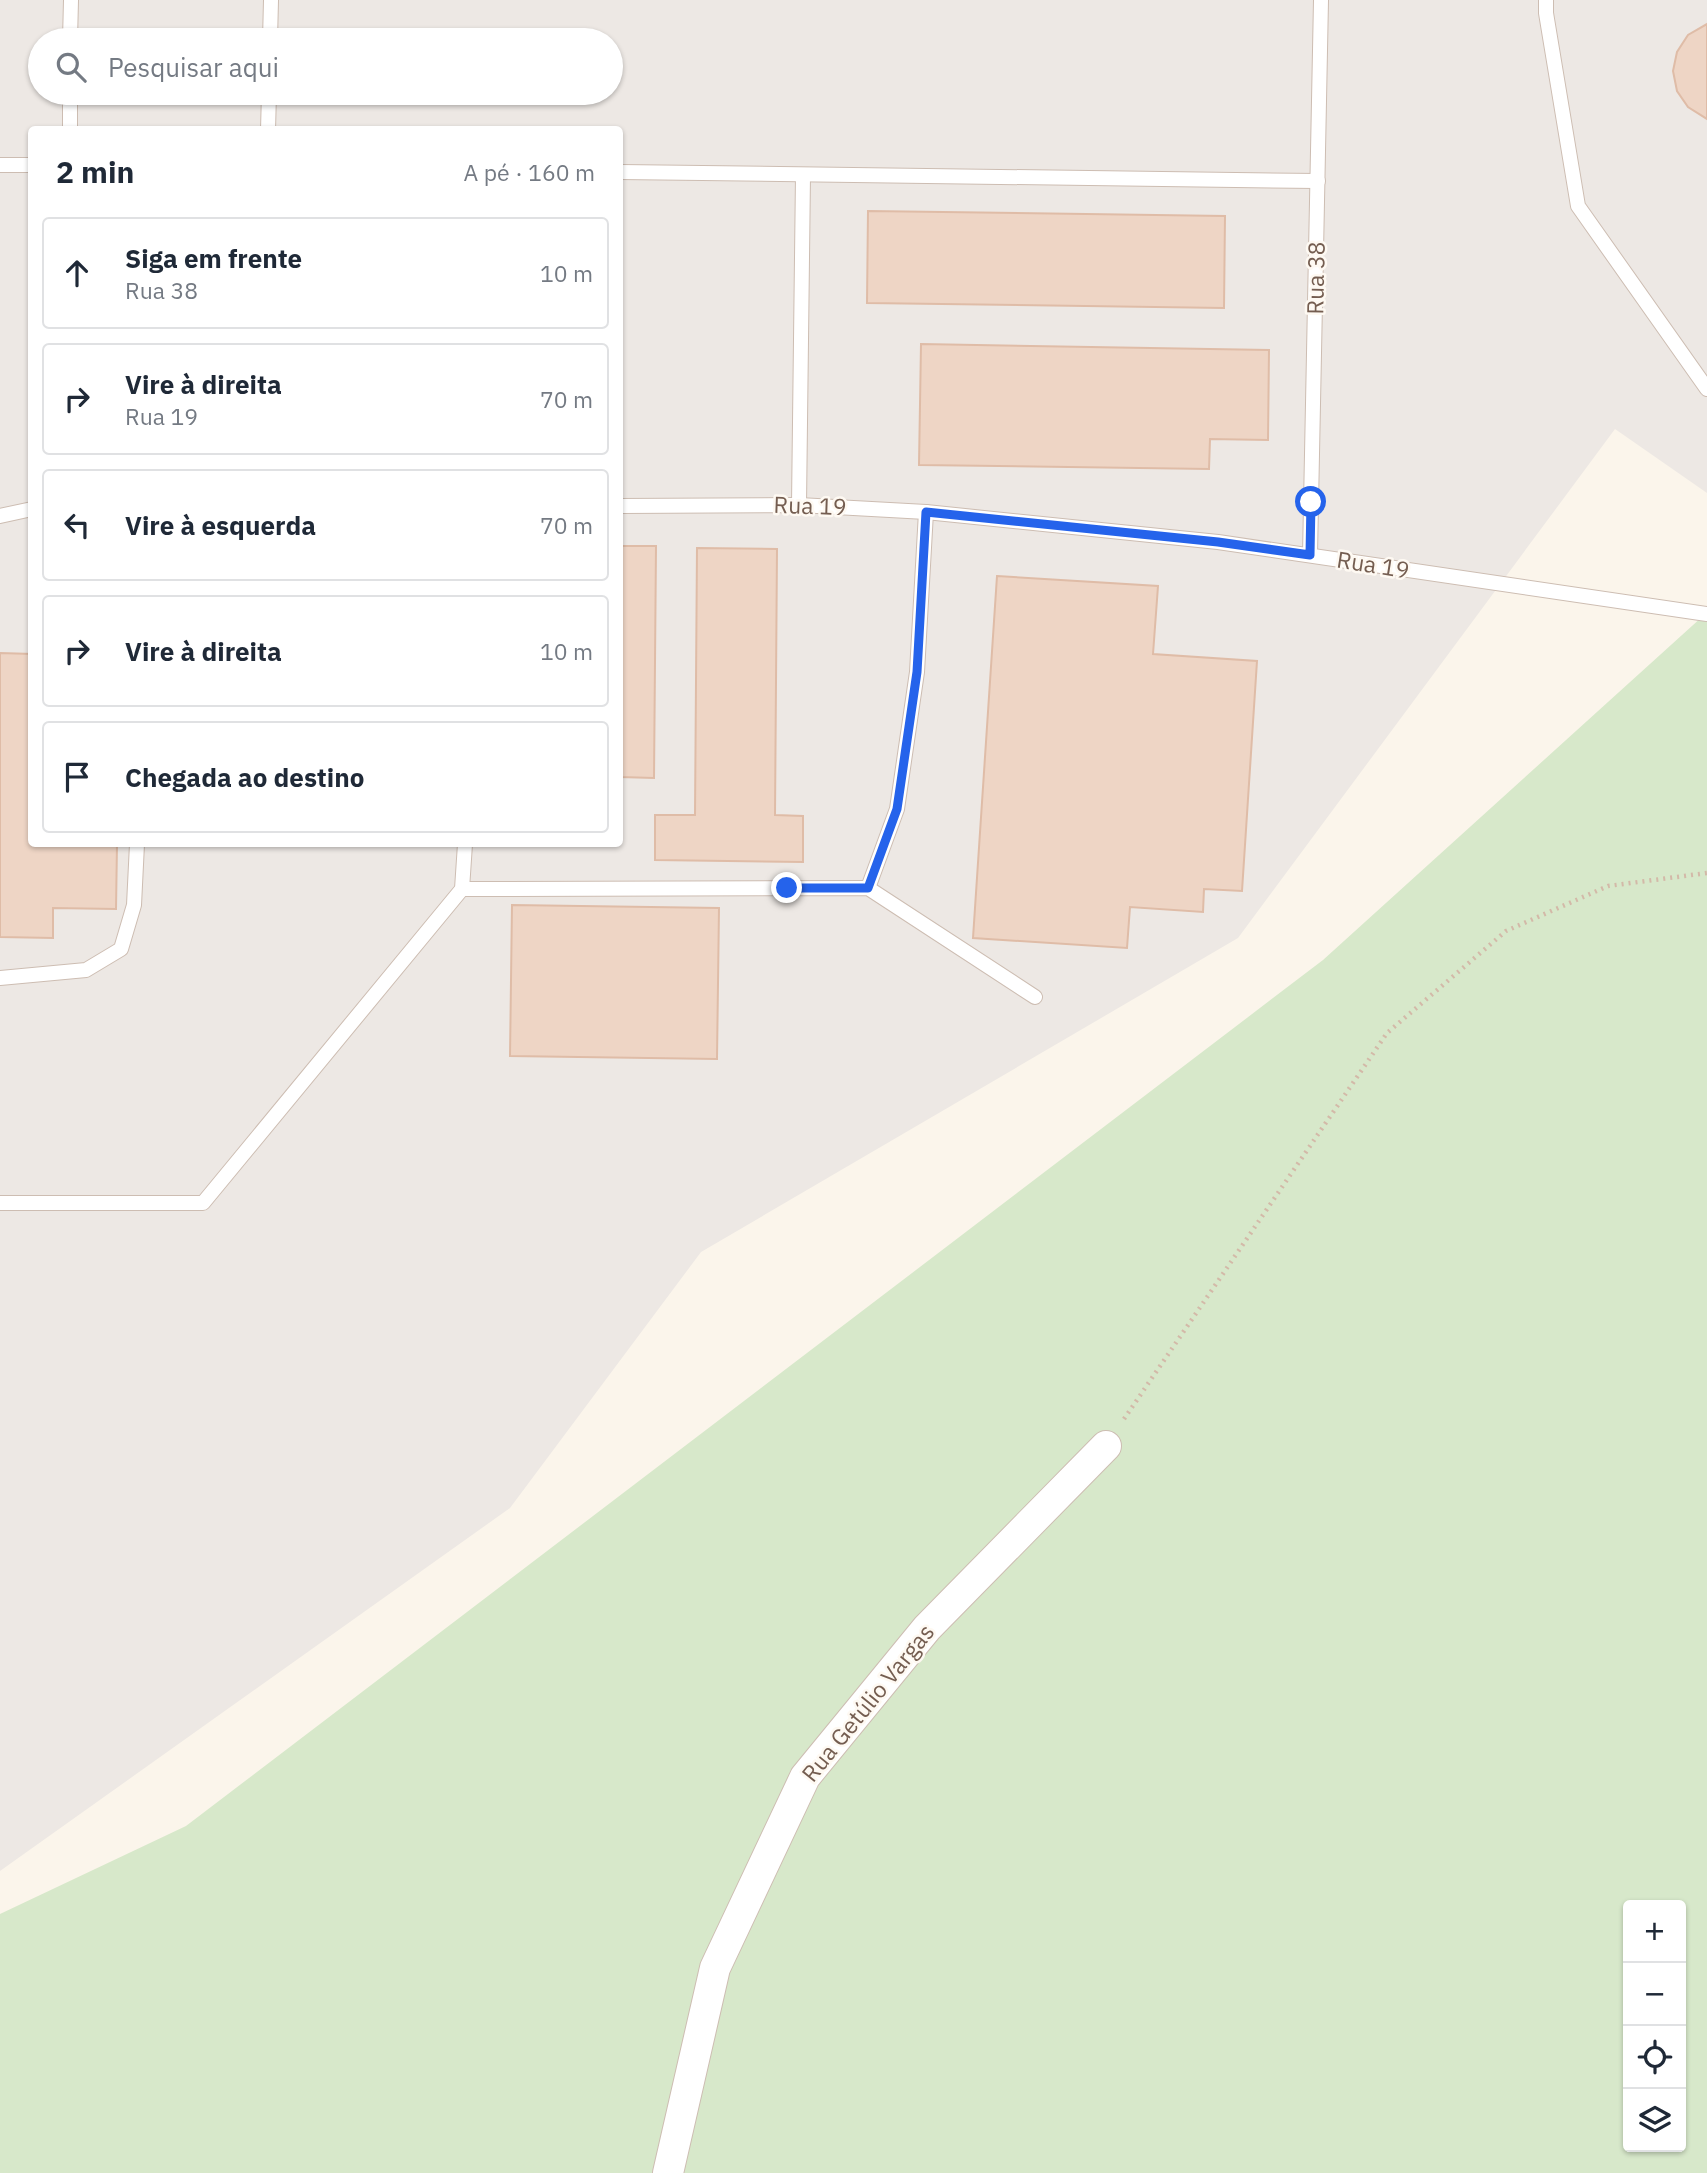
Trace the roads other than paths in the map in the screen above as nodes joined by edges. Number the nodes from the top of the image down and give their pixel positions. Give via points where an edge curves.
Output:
1 (71, 0) edge
2 (271, 0) edge
3 (1321, 0) edge
4 (1546, 0) edge
5 (71, 28) edge
6 (270, 28) edge
7 (70, 105) edge
8 (269, 105) edge
9 (70, 126) edge
10 (268, 126) edge
11 (0, 165) edge
12 (28, 165) edge
13 (623, 172) edge
14 (803, 175) junction
15 (1318, 181) junction
16 (1707, 389) edge
17 (799, 505) junction
18 (623, 506) edge
19 (28, 510) edge
20 (926, 512) junction
21 (0, 516) edge
22 (1310, 555) junction
23 (1707, 614) edge
24 (137, 847) edge
25 (465, 847) edge
26 (868, 888) junction
27 (462, 889) junction
28 (0, 978) edge
29 (1035, 998) dead end
30 (0, 1203) edge
31 (1106, 1446) road end
32 (667, 2173) edge

1 - 5 lane
2 - 6 lane
3 - 15 lane, Rua 38
4 - 16 lane via 1578,206
7 - 9 lane
8 - 10 lane
11 - 12 lane
13 - 14 lane
14 - 15 lane
14 - 17 lane
15 - 22 lane, Rua 38
17 - 18 lane, Rua 19
17 - 20 lane, Rua 19
19 - 21 lane
20 - 22 lane, Rua 19
20 - 26 lane via 917,672 897,809
22 - 23 lane, Rua 19
24 - 28 lane via 134,905 121,949 86,970
25 - 27 lane
26 - 27 lane
26 - 29 lane
27 - 30 lane via 203,1203
31 - 32 street, Rua Getúlio Vargas via 927,1628 805,1777 715,1968

